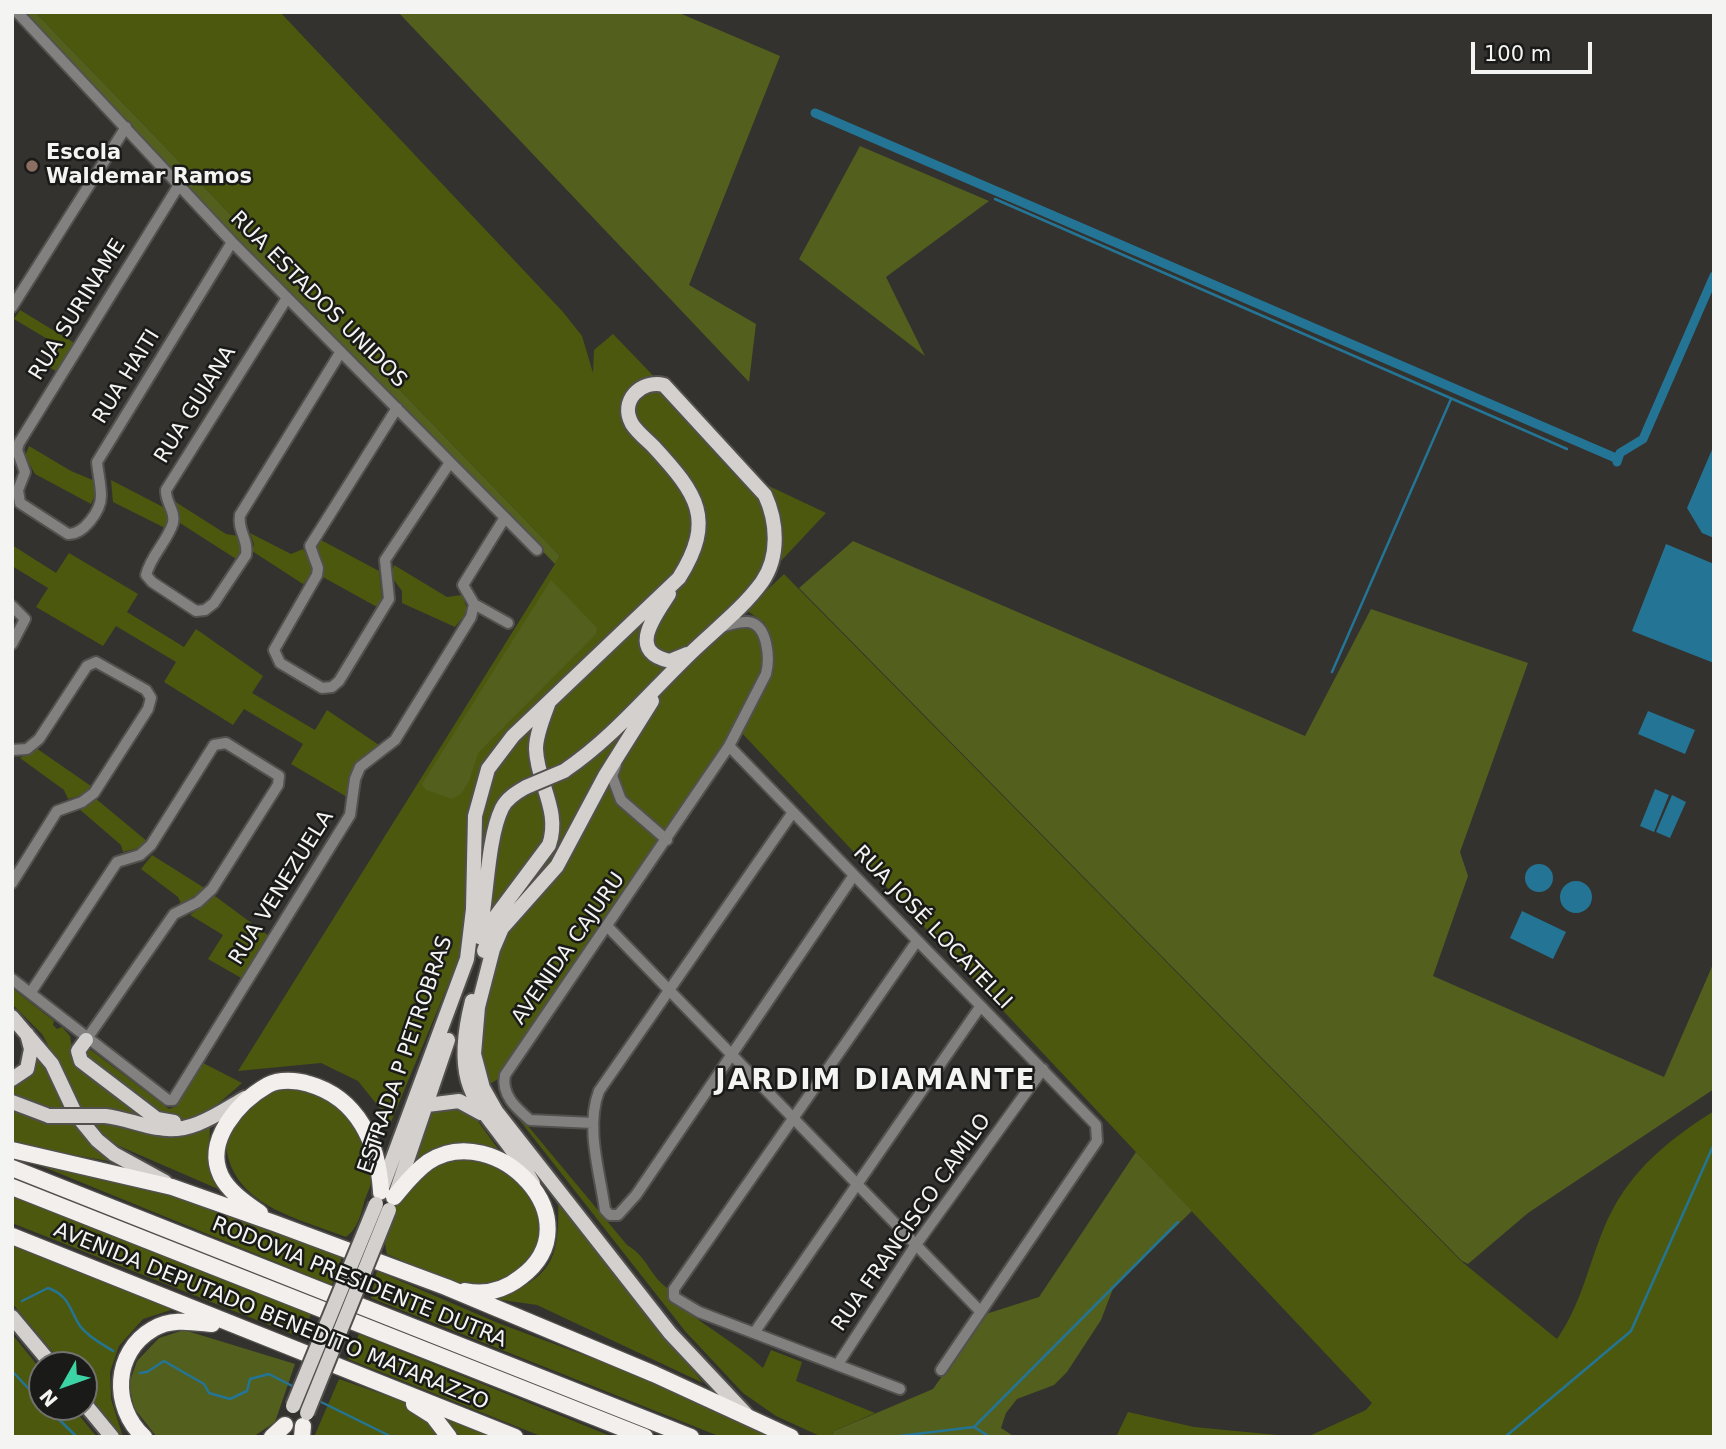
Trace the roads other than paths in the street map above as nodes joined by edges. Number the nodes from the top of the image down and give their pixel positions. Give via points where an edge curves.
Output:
1 (17, 12) edge
2 (125, 127) junction
3 (179, 185) junction
4 (232, 242) junction
5 (287, 298) junction
6 (12, 306) edge
7 (340, 353) junction
8 (397, 408) junction
9 (449, 464) junction
10 (504, 519) junction
11 (76, 535) joint
12 (537, 550) dead end
13 (679, 578) junction
14 (474, 604) junction
15 (12, 606) edge
16 (508, 623) dead end
17 (718, 628) junction
18 (12, 643) edge
19 (692, 652) junction
20 (662, 685) junction
21 (549, 701) junction
22 (729, 746) junction
23 (623, 748) junction
24 (12, 750) edge
25 (793, 812) junction
26 (667, 840) junction
27 (854, 875) junction
28 (12, 883) edge
29 (608, 927) junction
30 (917, 941) junction
31 (12, 979) edge
32 (668, 991) junction
33 (31, 992) junction
34 (980, 1007) junction
35 (12, 1017) edge
36 (27, 1031) junction
37 (86, 1040) junction
38 (731, 1056) junction
39 (1043, 1069) junction
40 (12, 1079) edge
41 (268, 1085) junction
42 (12, 1102) edge
43 (427, 1105) junction
44 (489, 1112) junction
45 (792, 1120) junction
46 (203, 1122) junction
47 (593, 1123) junction
48 (12, 1150) edge
49 (12, 1168) edge
50 (855, 1184) junction
51 (172, 1186) junction
52 (12, 1187) edge
53 (537, 1191) junction
54 (385, 1200) junction
55 (274, 1223) junction
56 (12, 1236) edge
57 (915, 1246) junction
58 (446, 1287) junction
59 (980, 1311) junction
60 (12, 1317) edge
61 (235, 1327) junction
62 (754, 1333) junction
63 (40, 1351) edge
64 (838, 1364) junction
65 (940, 1370) dead end
66 (389, 1387) junction
67 (900, 1389) dead end
68 (747, 1416) junction
69 (98, 1420) edge
70 (303, 1428) edge
71 (283, 1431) edge
72 (112, 1437) edge
73 (144, 1437) edge
74 (272, 1437) edge
75 (449, 1437) edge
76 (515, 1437) edge
77 (645, 1437) edge
78 (691, 1437) edge
79 (791, 1437) edge

1 - 2 street, RUA ESTADOS UNIDOS
2 - 3 street, RUA ESTADOS UNIDOS
2 - 6 street
3 - 4 street, RUA ESTADOS UNIDOS
3 - 11 street, RUA SURINAME via 16,450 25,472 20,503
4 - 5 street, RUA ESTADOS UNIDOS
4 - 11 street, RUA HAITI via 97,462 102,499
5 - 7 street, RUA ESTADOS UNIDOS
5 - 7 street, RUA GUIANA via 166,490 174,517 150,562 146,575 152,582 196,611 214,603 246,555 240,515
7 - 8 street, RUA ESTADOS UNIDOS
8 - 9 street, RUA ESTADOS UNIDOS
8 - 9 street via 310,546 317,575 274,655 280,663 322,688 339,681 389,599 385,560
9 - 10 street, RUA ESTADOS UNIDOS
10 - 12 street, RUA ESTADOS UNIDOS
10 - 14 street via 463,585
13 - 17 main road via 700,533 695,500 680,476 631,422 629,402 645,386 663,385 765,495 774,513 772,558 762,581
13 - 19 main road via 649,628 647,646 652,654 670,661
13 - 21 main road
14 - 16 street
14 - 37 street, RUA VENEZUELA via 471,617 399,733 360,767 350,815 171,1101
15 - 18 street via 26,619
17 - 19 main road
17 - 22 street, AVENIDA CAJURU via 746,621 755,624 762,631 769,661
19 - 20 main road
20 - 23 main road
20 - 43 main road, bridge via 581,760 513,794 503,806 475,960
21 - 44 main road, ESTRADA P PETROBRAS via 536,746 553,835 490,927 462,1046 468,1085
21 - 54 main road, ESTRADA P PETROBRAS via 499,752 479,794 467,959
22 - 25 street, RUA JOSÉ LOCATELLI
22 - 26 street, AVENIDA CAJURU
23 - 26 street via 612,776 616,792
23 - 44 main road via 558,866 502,928 493,949 478,1007 474,1054
24 - 28 street via 27,749 39,739 87,666 96,662 146,690 151,698 94,793 57,811
25 - 27 street, RUA JOSÉ LOCATELLI
25 - 32 street
26 - 29 street, AVENIDA CAJURU
27 - 30 street, RUA JOSÉ LOCATELLI
27 - 38 street
29 - 32 street
29 - 47 street, AVENIDA CAJURU via 505,1075 504,1083 509,1097 530,1120
30 - 34 street, RUA JOSÉ LOCATELLI
30 - 45 street
31 - 33 street
32 - 38 street
32 - 47 street via 599,1091
33 - 37 street
33 - 37 street via 117,862 140,855 151,845 214,745 219,742 249,756 279,776 278,785 212,889 174,914
34 - 39 street, RUA JOSÉ LOCATELLI
34 - 50 street
35 - 36 main road
36 - 40 main road via 27,1069
36 - 51 main road via 52,1064 75,1113 97,1140
37 - 46 main road via 78,1051 81,1061 158,1119
38 - 45 street
38 - 47 street via 618,1215 605,1210
39 - 57 street, RUA FRANCISCO CAMILO
39 - 59 street, RUA JOSÉ LOCATELLI via 1096,1125 1097,1141
41 - 46 main road
41 - 54 highway via 303,1082 340,1098 371,1140
41 - 55 highway via 222,1131 215,1153 222,1177 237,1196
42 - 46 main road, bridge via 50,1116 104,1116 162,1129
43 - 44 main road via 459,1101
43 - 54 main road
44 - 53 main road, ESTRADA P PETROBRAS
44 - 68 main road via 670,1333
45 - 50 street
45 - 62 street via 674,1289 680,1303
48 - 51 highway
49 - 78 highway, RODOVIA PRESIDENTE DUTRA
50 - 57 street
50 - 62 street
51 - 55 highway
52 - 77 highway, RODOVIA PRESIDENTE DUTRA
53 - 54 highway via 521,1173 499,1160 478,1153 455,1153 430,1160
53 - 58 highway via 548,1230 544,1250 532,1269 512,1284 490,1292
54 - 70 main road, bridge
54 - 71 main road, bridge
55 - 58 highway
56 - 61 highway, AVENIDA DEPUTADO BENEDITO MATARAZZO
57 - 59 street
57 - 64 street, RUA FRANCISCO CAMILO
58 - 68 highway
59 - 65 street
60 - 63 main road
61 - 66 highway, AVENIDA DEPUTADO BENEDITO MATARAZZO
61 - 73 highway via 169,1323 153,1329 133,1346 121,1375 121,1393 130,1419
62 - 64 street
64 - 67 street
66 - 75 highway via 433,1416
66 - 76 highway, AVENIDA DEPUTADO BENEDITO MATARAZZO
68 - 79 highway
69 - 72 main road
71 - 74 highway

